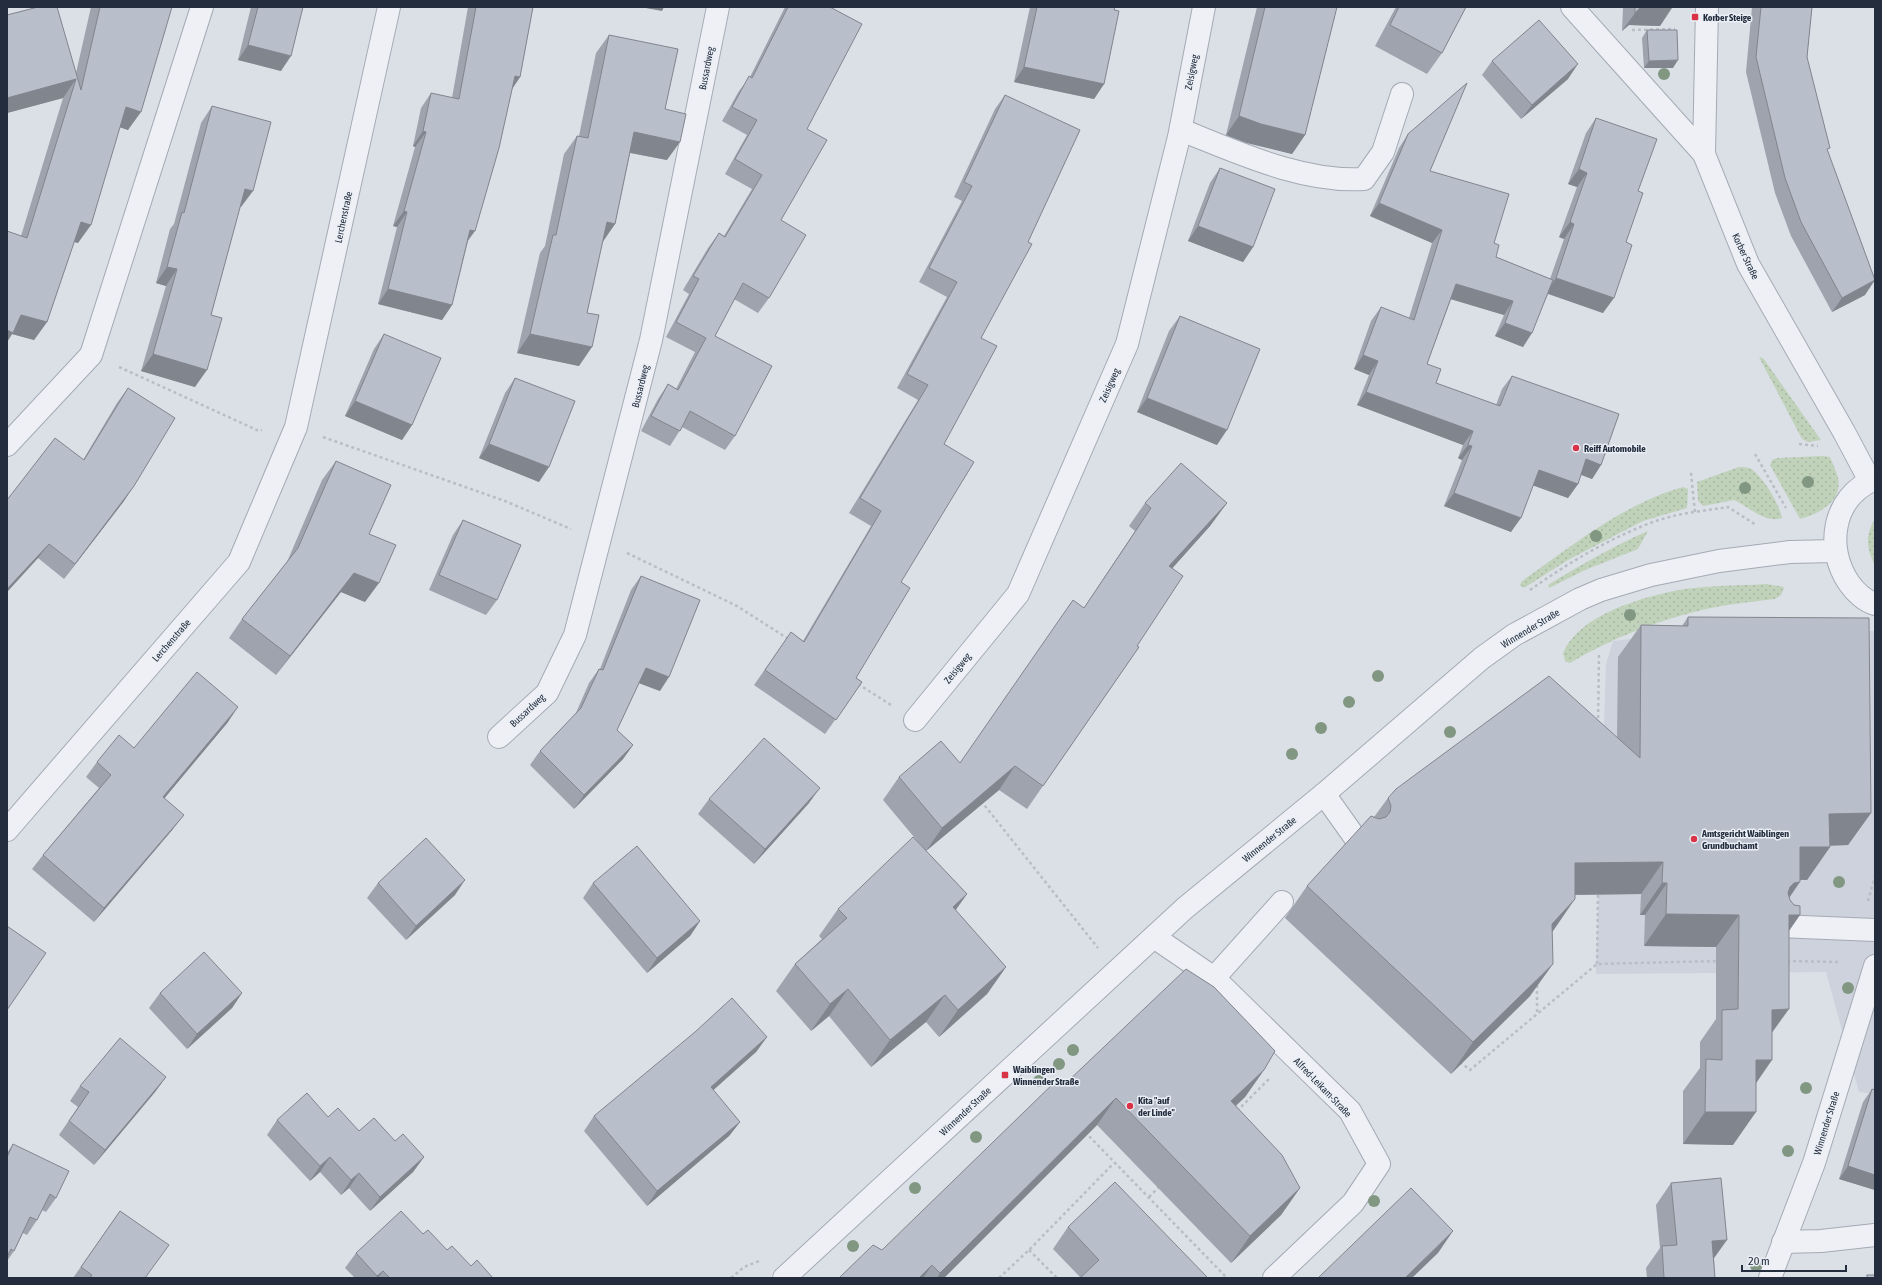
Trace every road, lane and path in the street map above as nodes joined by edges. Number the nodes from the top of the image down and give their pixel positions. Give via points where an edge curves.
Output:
1 (202, 7) edge
2 (389, 7) edge
3 (718, 7) edge
4 (1204, 7) edge
5 (1572, 7) edge
6 (1706, 7) edge
7 (1675, 29) edge
8 (1658, 30) edge
9 (1402, 94) dead end
10 (1181, 130) junction
11 (1704, 154) junction
12 (91, 355) junction
13 (296, 427) junction
14 (1799, 444) dead end
15 (7, 445) edge
16 (1820, 446) dead end
17 (1755, 454) dead end
18 (1691, 473) dead end
19 (1872, 480) edge
20 (1786, 508) dead end
21 (1695, 512) dead end
22 (599, 542) junction
23 (622, 550) dead end
24 (1835, 551) junction
25 (1875, 604) edge
26 (794, 643) edge
27 (1598, 654) dead end
28 (857, 684) edge
29 (916, 720) joint
30 (1598, 725) edge
31 (499, 737) dead end
32 (1324, 794) junction
33 (979, 799) edge
34 (7, 830) edge
35 (1356, 840) edge
36 (1598, 885) edge
37 (1282, 902) dead end
38 (1778, 926) edge
39 (1875, 930) edge
40 (1154, 937) junction
41 (1098, 948) dead end
42 (1721, 961) dead end
43 (1783, 961) edge
44 (1838, 962) dead end
45 (1598, 964) junction
46 (1875, 966) edge
47 (1214, 978) junction
48 (1536, 978) edge
49 (1537, 1014) junction
50 (1458, 1060) edge
51 (1269, 1079) edge
52 (1233, 1115) edge
53 (1082, 1129) edge
54 (1114, 1163) junction
55 (1166, 1181) edge
56 (1149, 1197) junction
57 (1875, 1235) edge
58 (1783, 1242) junction
59 (1029, 1250) junction
60 (784, 1278) edge
61 (998, 1278) edge
62 (1057, 1278) edge
63 (1227, 1278) edge
64 (1274, 1278) edge
65 (1770, 1278) edge

1 - 12 street
2 - 13 street, Lerchenstraße
3 - 22 street, Bussardweg via 651,340
4 - 10 street, Zeisigweg
5 - 11 street
6 - 11 street, Korber Straße
7 - 8 path
9 - 10 street via 1383,152 1364,179 1343,180 1296,172 1238,153
10 - 29 street, Zeisigweg via 1127,344 1018,594
11 - 19 street, Korber Straße via 1748,264
12 - 13 path via 259,431
12 - 15 street
13 - 22 path via 505,501
13 - 34 street, Lerchenstraße via 239,562
14 - 16 path
17 - 20 path
18 - 21 path
19 - 24 street via 1853,494 1841,511 1835,530
22 - 31 street, Bussardweg via 575,635 546,693
23 - 26 path via 737,606
24 - 25 street via 1841,572 1854,590
24 - 32 street, Winnender Straße via 1790,552 1719,561 1651,575 1580,599 1514,635 1482,658
27 - 30 path
28 - 29 path
32 - 35 street
32 - 40 street, Winnender Straße via 1185,908
33 - 41 path
36 - 45 path
37 - 47 street
38 - 39 street
40 - 47 street, Alfred-Leikam-Straße
40 - 60 street, Winnender Straße
42 - 45 path
43 - 44 path
45 - 49 path
46 - 58 street, Winnender Straße via 1814,1163
47 - 64 street, Alfred-Leikam-Straße via 1350,1111 1379,1164 1353,1202
48 - 49 path
49 - 50 path via 1470,1070
51 - 52 path
53 - 54 path
54 - 56 path
54 - 59 path
55 - 56 path
56 - 63 path
57 - 58 street
58 - 65 street, Winnender Straße
59 - 61 path
59 - 62 path

